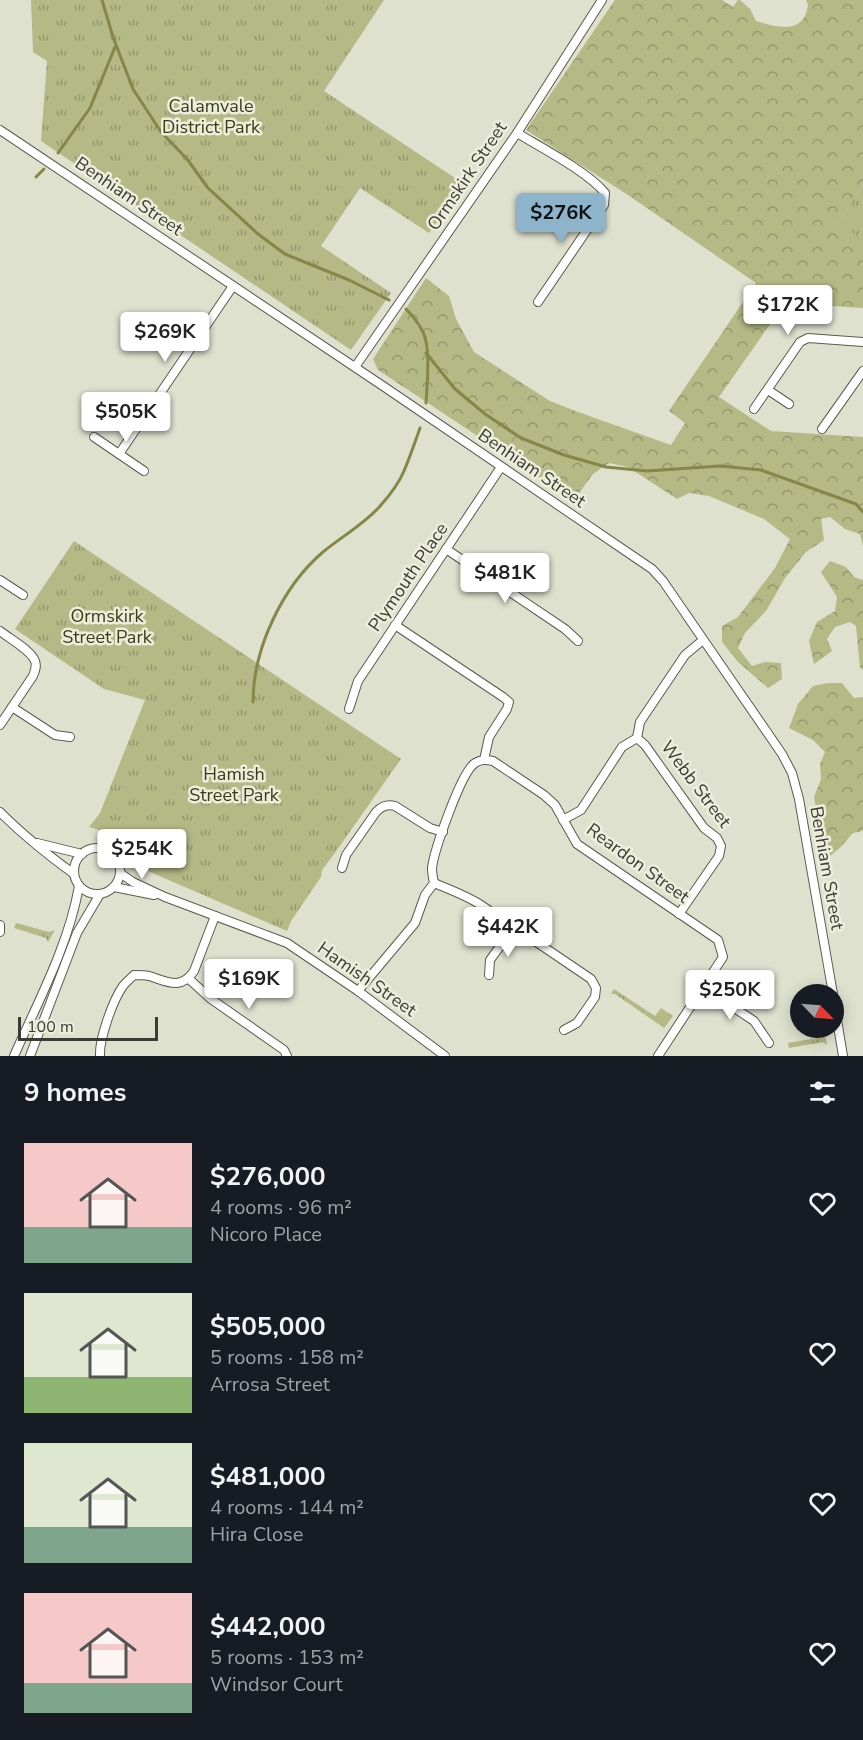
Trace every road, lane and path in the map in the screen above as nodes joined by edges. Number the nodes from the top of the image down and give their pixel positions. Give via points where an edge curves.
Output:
1 (602, 0) edge
2 (0, 130) edge
3 (518, 133) junction
4 (233, 286) junction
5 (538, 302) dead end
6 (863, 342) edge
7 (355, 367) junction
8 (863, 371) edge
9 (768, 390) junction
10 (789, 404) dead end
11 (754, 409) dead end
12 (822, 429) dead end
13 (94, 437) dead end
14 (119, 454) junction
15 (501, 467) junction
16 (144, 471) dead end
17 (446, 549) junction
18 (0, 580) edge
19 (23, 595) dead end
20 (395, 625) junction
21 (0, 631) edge
22 (703, 640) junction
23 (578, 641) dead end
24 (12, 707) junction
25 (349, 709) dead end
26 (0, 725) edge
27 (70, 737) dead end
28 (637, 738) junction
29 (484, 760) junction
30 (0, 812) edge
31 (563, 820) junction
32 (443, 832) junction
33 (33, 842) junction
34 (82, 854) junction
35 (342, 868) dead end
36 (74, 873) junction
37 (120, 873) junction
38 (434, 883) junction
39 (79, 886) junction
40 (114, 887) junction
41 (100, 894) junction
42 (165, 897) junction
43 (679, 914) junction
44 (215, 916) junction
45 (0, 925) edge
46 (0, 932) edge
47 (509, 934) junction
48 (489, 975) dead end
49 (189, 979) junction
50 (831, 984) edge
51 (704, 987) junction
52 (358, 991) junction
53 (564, 1030) dead end
54 (840, 1038) edge
55 (769, 1043) dead end
56 (14, 1056) edge
57 (30, 1056) edge
58 (100, 1056) edge
59 (287, 1056) edge
60 (445, 1056) edge
61 (658, 1056) edge
62 (843, 1056) edge

1 - 3 street, Ormskirk Street
2 - 4 street, Benhiam Street
3 - 5 street via 605,193 604,205
3 - 7 street, Ormskirk Street
4 - 7 street, Benhiam Street
4 - 14 street
6 - 9 street via 800,342
7 - 15 street, Benhiam Street
8 - 12 street
9 - 10 street
9 - 11 street
13 - 14 street
14 - 16 street
15 - 17 street, Plymouth Place
15 - 22 street, Benhiam Street via 652,569
17 - 20 street, Plymouth Place
17 - 23 street
18 - 19 street
20 - 25 street, Plymouth Place via 358,681
20 - 29 street via 509,702 489,737
21 - 24 street via 36,661 33,676
22 - 28 street via 685,655 640,722
22 - 50 street, Benhiam Street via 792,773
24 - 26 street
24 - 27 street via 55,735
28 - 31 street via 622,747 581,810
28 - 43 street, Webb Street via 721,846 719,856
29 - 31 street, Reardon Street via 493,761 544,795
29 - 32 street via 466,773
30 - 33 street
31 - 43 street, Reardon Street via 577,843
32 - 35 street via 395,807 382,807 346,855
32 - 38 street via 432,869
33 - 34 street
33 - 36 street
34 - 36 street
34 - 37 street via 96,848 111,853
36 - 39 street
37 - 40 street
37 - 42 street, Hamish Street
38 - 47 street via 482,906 503,922
38 - 52 street via 415,922
39 - 41 street
39 - 56 street via 64,940
40 - 41 street
40 - 42 street, Hamish Street
41 - 57 street via 77,933
42 - 44 street, Hamish Street
43 - 51 street, Reardon Street via 718,940 723,957
44 - 49 street
44 - 52 street, Hamish Street via 287,943
45 - 46 street
47 - 48 street via 490,960
47 - 53 street via 529,937 591,979 595,997 577,1023
49 - 58 street via 165,983 134,975 122,987 106,1023
49 - 59 street
51 - 55 street via 754,1021
51 - 61 street, Reardon Street
52 - 60 street, Hamish Street
54 - 62 street

